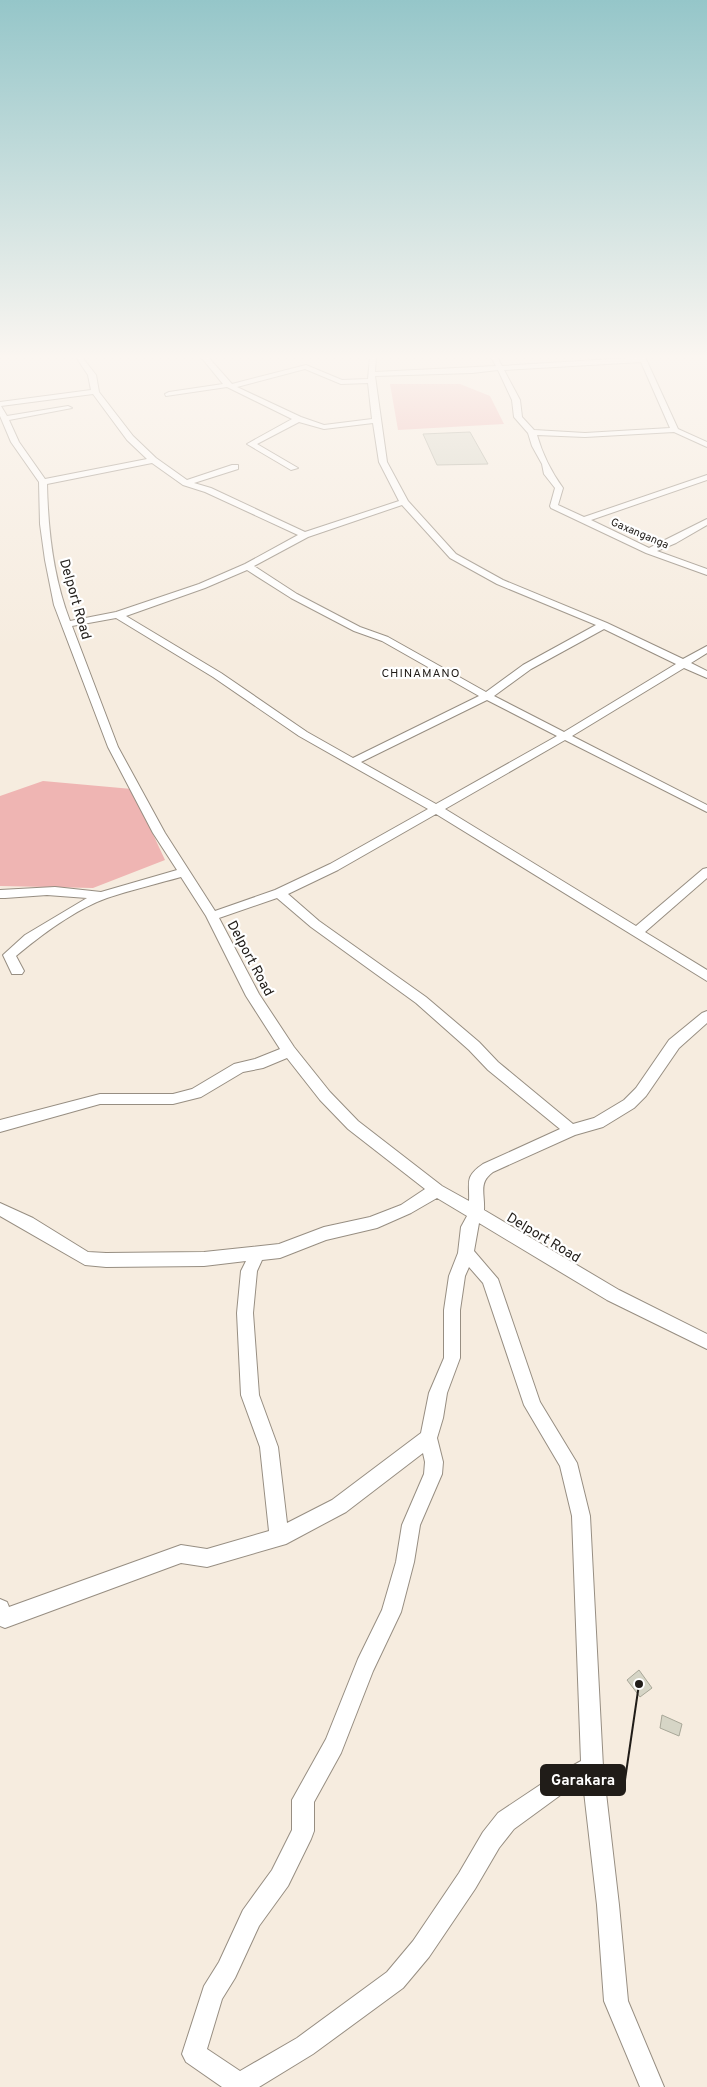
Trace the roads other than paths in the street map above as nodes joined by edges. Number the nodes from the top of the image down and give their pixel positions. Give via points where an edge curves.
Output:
1 (24, 454) edge
2 (147, 454) edge
3 (270, 454) edge
4 (382, 454) edge
5 (541, 454) edge
6 (153, 460) junction
7 (235, 467) dead end
8 (294, 468) dead end
9 (707, 477) edge
10 (43, 482) junction
11 (186, 483) junction
12 (404, 502) junction
13 (584, 520) junction
14 (707, 522) edge
15 (305, 535) junction
16 (649, 551) junction
17 (248, 566) junction
18 (707, 572) edge
19 (118, 615) junction
20 (66, 624) junction
21 (604, 625) junction
22 (707, 649) edge
23 (683, 663) junction
24 (707, 675) edge
25 (487, 696) junction
26 (563, 737) junction
27 (353, 762) junction
28 (437, 810) junction
29 (707, 810) edge
30 (183, 872) junction
31 (707, 872) edge
32 (279, 893) junction
33 (0, 894) edge
34 (101, 896) junction
35 (212, 916) junction
36 (636, 932) junction
37 (17, 971) dead end
38 (707, 976) edge
39 (707, 1016) edge
40 (289, 1051) junction
41 (0, 1126) edge
42 (571, 1130) junction
43 (438, 1190) junction
44 (0, 1209) edge
45 (476, 1213) junction
46 (466, 1253) junction
47 (257, 1254) junction
48 (707, 1342) edge
49 (428, 1438) junction
50 (279, 1537) junction
51 (0, 1609) edge
52 (592, 1767) junction
53 (242, 2086) edge
54 (652, 2087) edge

1 - 10 street
2 - 6 street
3 - 8 street
4 - 12 street
5 - 13 street, Gaxanganga via 548,474 559,488 554,506
6 - 10 street
6 - 11 street
7 - 11 street
9 - 13 street
10 - 20 street, Delport Road via 49,560
11 - 15 street
12 - 15 street
12 - 21 street via 453,556 470,567
13 - 16 street, Gaxanganga
14 - 16 street
15 - 17 street
16 - 18 street, Gaxanganga
17 - 19 street
17 - 25 street via 294,596 357,629 385,638
19 - 20 street
19 - 27 street via 217,674 303,734
20 - 30 street, Delport Road via 113,747
21 - 23 street
21 - 25 street via 527,667
22 - 23 street
23 - 24 street
23 - 26 street
25 - 26 street
25 - 27 street
26 - 28 street
26 - 29 street
27 - 28 street
28 - 32 street via 334,867
28 - 36 street
30 - 34 street
30 - 35 street, Delport Road
31 - 36 street
32 - 35 street
32 - 42 street via 315,924 420,1000
33 - 34 street via 72,891
34 - 37 street via 29,938 9,955
35 - 40 street, Delport Road via 254,996
36 - 38 street
39 - 42 street via 674,1044 629,1104 598,1123
40 - 41 street via 239,1068 196,1093 174,1099 100,1099
40 - 43 street, Delport Road via 353,1125
42 - 45 street via 488,1168 478,1176 475,1184
43 - 45 street, Delport Road
43 - 47 street via 406,1209 372,1223 324,1234 280,1251
44 - 47 street via 85,1258 204,1259
45 - 46 street via 469,1227
45 - 48 street, Delport Road via 613,1295
46 - 49 street via 457,1276 452,1310 452,1358 438,1392
46 - 52 street via 490,1279 533,1405 568,1463 581,1516
47 - 50 street via 249,1271 245,1313 250,1395 269,1447
49 - 50 street via 339,1506
49 - 53 street via 434,1462 433,1474 410,1525 405,1562 391,1612 365,1666 334,1746 304,1800 303,1831 280,1878 251,1918 212,1994 194,2054
50 - 51 street via 207,1558 181,1554 4,1618
52 - 53 street via 559,1784 506,1821 421,1949 395,1980 305,2046
52 - 54 street via 616,2002

